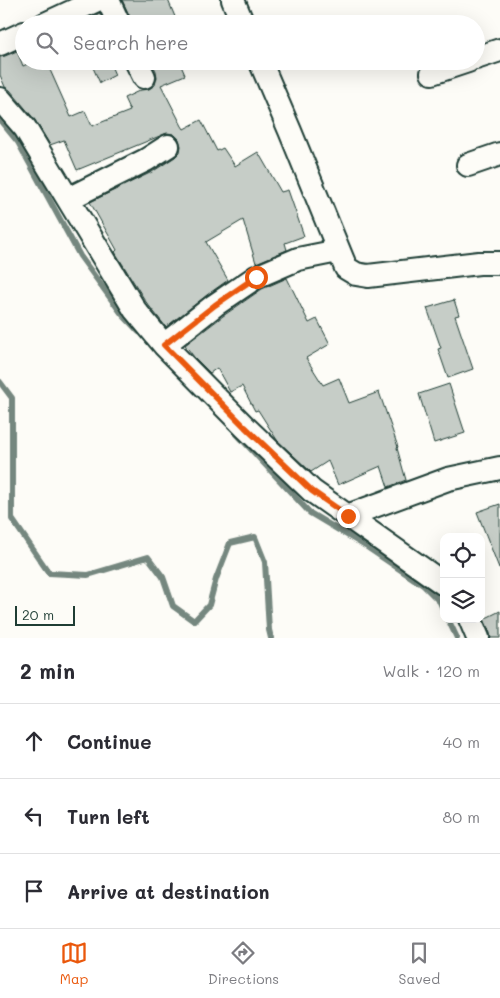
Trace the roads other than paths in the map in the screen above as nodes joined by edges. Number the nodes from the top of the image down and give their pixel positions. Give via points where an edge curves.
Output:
1 (98, 0) edge
2 (108, 0) edge
3 (233, 0) edge
4 (65, 15) edge
5 (115, 15) edge
6 (239, 15) edge
7 (15, 37) edge
8 (0, 44) edge
9 (500, 50) edge
10 (485, 55) edge
11 (264, 70) edge
12 (441, 70) edge
13 (432, 73) dead end
14 (0, 99) edge
15 (168, 146) dead end
16 (500, 154) edge
17 (468, 165) dead end
18 (68, 199) junction
19 (338, 251) junction
20 (500, 263) edge
21 (164, 345) junction
22 (500, 468) edge
23 (348, 516) junction
24 (440, 581) edge
25 (472, 623) edge
26 (478, 638) edge

1 - 4 street
2 - 5 street
3 - 6 street
7 - 8 street
9 - 10 street
11 - 19 street
12 - 13 street
14 - 18 street via 25,128
15 - 18 street
16 - 17 street
18 - 21 street via 135,310
19 - 20 street via 346,268 368,276
19 - 21 street via 298,259 256,277
21 - 23 street via 312,491
22 - 23 street via 448,479
23 - 24 street
25 - 26 street

